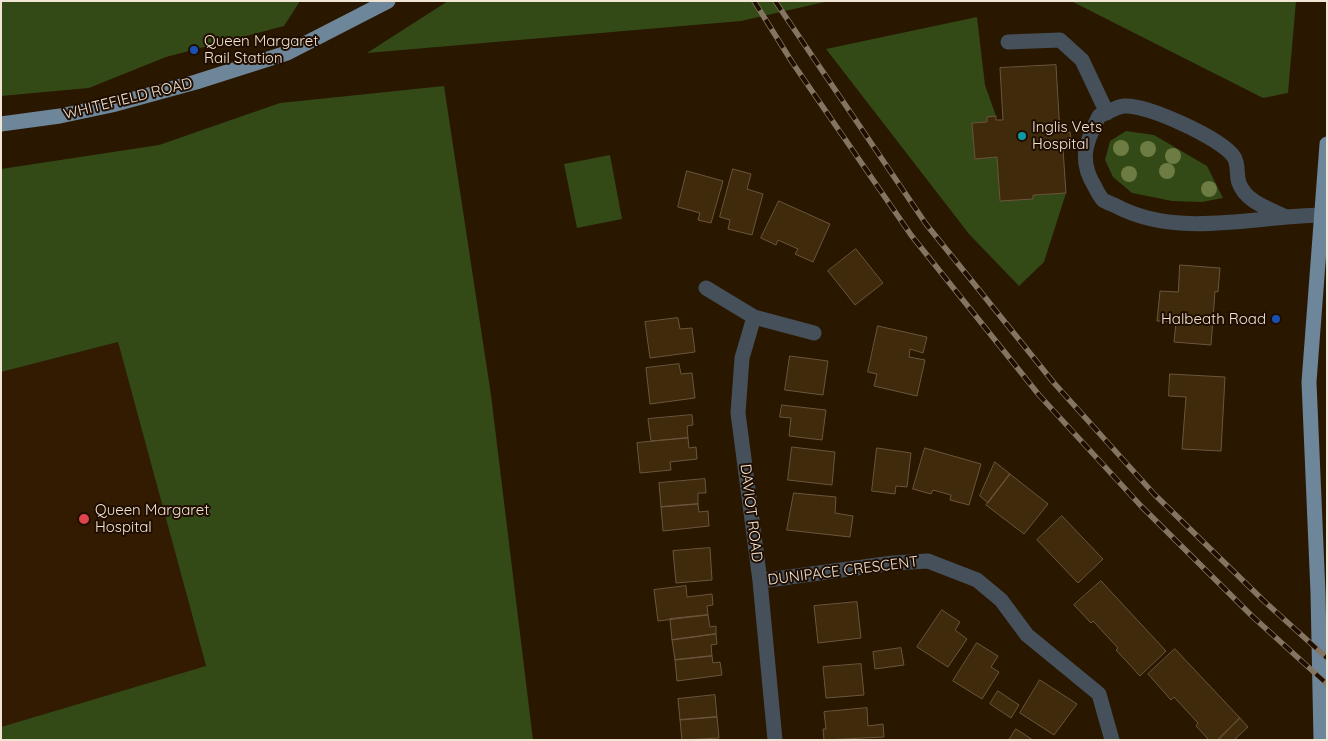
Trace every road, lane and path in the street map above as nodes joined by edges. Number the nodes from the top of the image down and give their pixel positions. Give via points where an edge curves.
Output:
1 (388, 1) edge
2 (1008, 42) dead end
3 (1107, 113) junction
4 (1, 124) edge
5 (1327, 144) edge
6 (1325, 169) edge
7 (1324, 200) edge
8 (1321, 215) junction
9 (1284, 216) junction
10 (706, 288) dead end
11 (754, 317) junction
12 (814, 333) dead end
13 (760, 581) junction
14 (775, 740) edge
15 (1112, 740) edge
16 (1321, 740) edge

1 - 4 main road, WHITEFIELD ROAD via 287,53 205,80 112,106
2 - 3 street via 1060,40 1082,60
3 - 9 street via 1124,106 1158,114 1220,144 1234,157 1239,182 1246,195
3 - 9 street via 1099,116 1086,141 1085,172 1102,199 1134,215 1170,222 1216,223
5 - 6 main road
6 - 7 main road
7 - 8 main road
8 - 9 street
8 - 16 main road via 1310,382
10 - 11 street
11 - 12 street
11 - 13 street, DAVIOT ROAD via 742,358 738,413
13 - 14 street, DAVIOT ROAD
13 - 15 street, DUNIPACE CRESCENT via 928,561 976,580 1000,600 1027,635 1099,694

